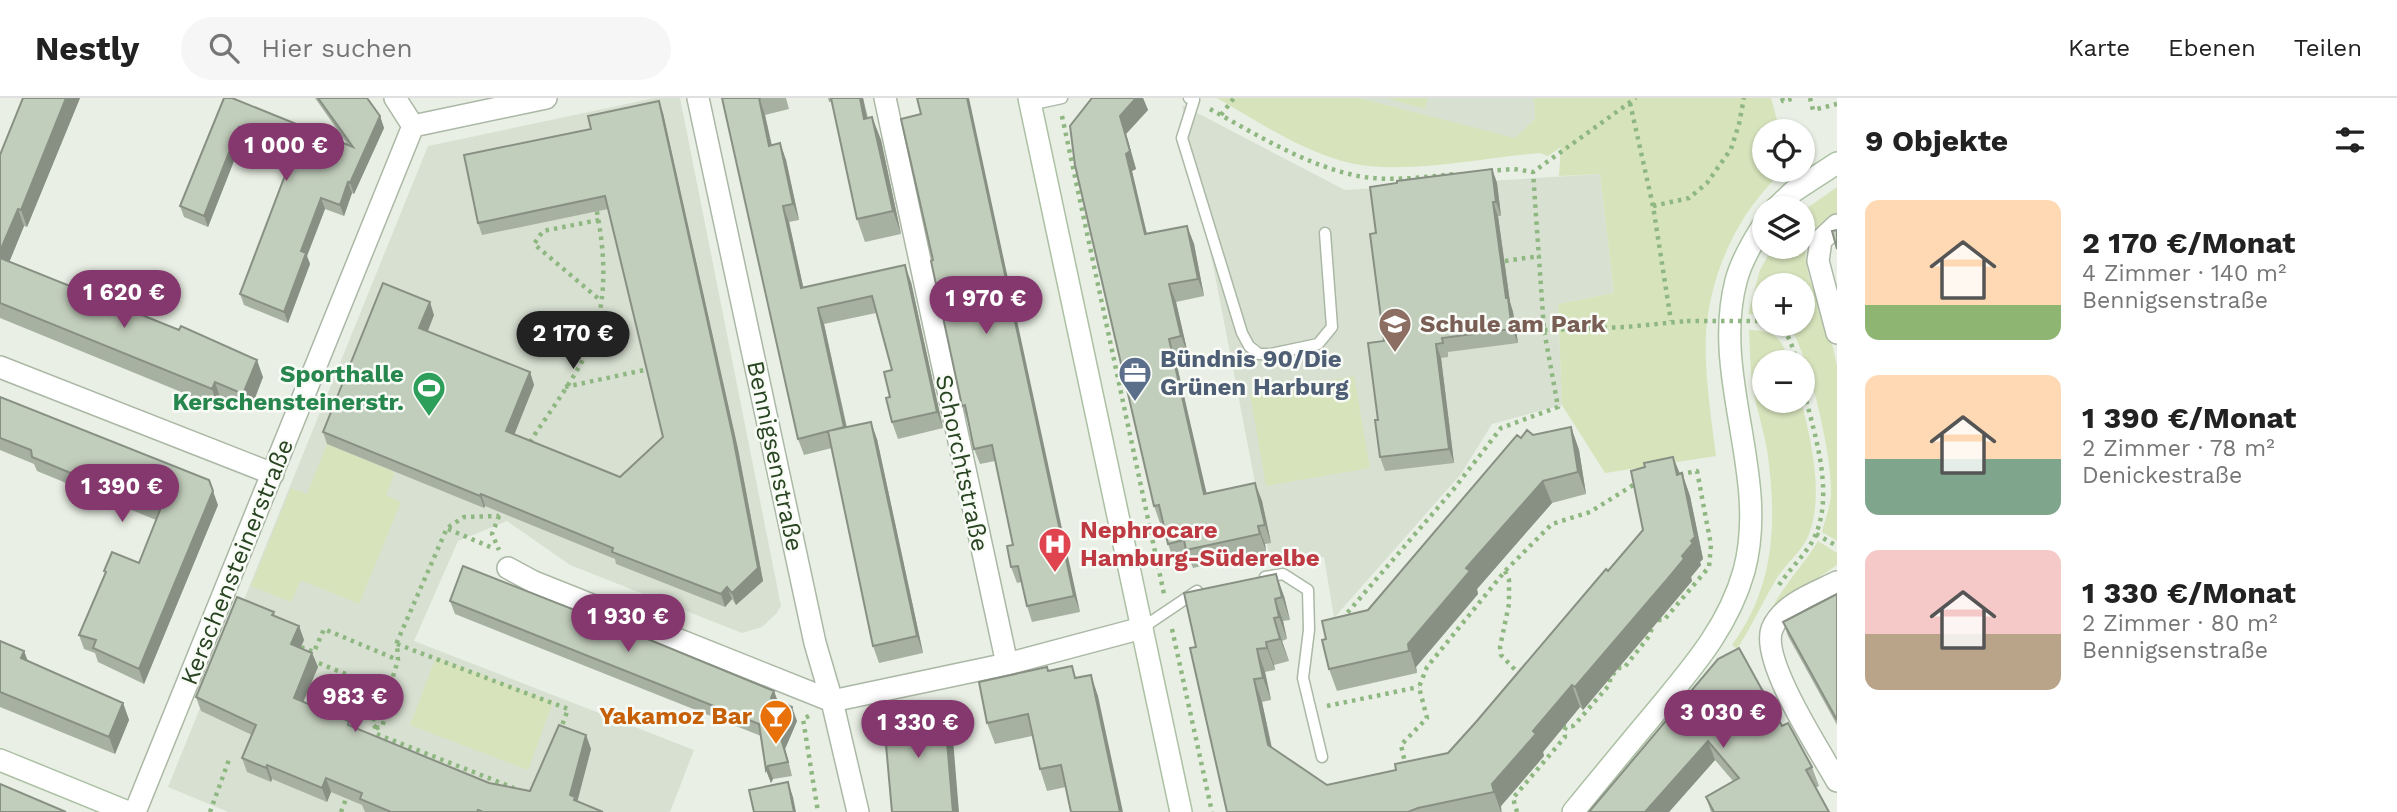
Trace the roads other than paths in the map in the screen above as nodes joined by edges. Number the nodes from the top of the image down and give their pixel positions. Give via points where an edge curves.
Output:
1 (395, 98) edge
2 (547, 98) edge
3 (698, 98) edge
4 (884, 98) edge
5 (1061, 99) edge
6 (1191, 99) edge
7 (1029, 101) edge
8 (413, 126) junction
9 (1837, 163) edge
10 (1789, 196) edge
11 (1837, 225) edge
12 (1325, 233) dead end
13 (1752, 244) edge
14 (1837, 333) edge
15 (0, 367) edge
16 (273, 474) junction
17 (504, 559) road end
18 (1258, 578) edge
19 (1837, 582) edge
20 (1209, 588) edge
21 (1142, 628) junction
22 (1007, 664) junction
23 (832, 701) junction
24 (1322, 757) dead end
25 (0, 760) edge
26 (1837, 781) edge
27 (128, 812) edge
28 (135, 812) edge
29 (858, 812) edge
30 (1181, 812) edge
31 (1573, 812) edge

1 - 8 street
2 - 8 street
3 - 23 street, Bennigsenstraße via 815,643
4 - 22 street, Schorchtstraße
5 - 7 lane
6 - 12 lane via 1182,138 1242,334 1259,354 1318,344 1332,327
7 - 21 street
8 - 16 street, Kerschensteinerstraße
9 - 10 street
11 - 14 street via 1821,240 1818,261
13 - 31 street via 1736,278 1731,313 1731,362 1750,522 1737,593 1703,655
15 - 16 street
16 - 28 street, Kerschensteinerstraße
17 - 23 street via 534,582
18 - 24 lane via 1283,573 1308,590 1304,678
19 - 26 street via 1783,614 1770,641 1780,678
20 - 21 lane via 1197,591
21 - 22 street
21 - 30 street
22 - 23 street
23 - 29 street, Bennigsenstraße
25 - 27 street

